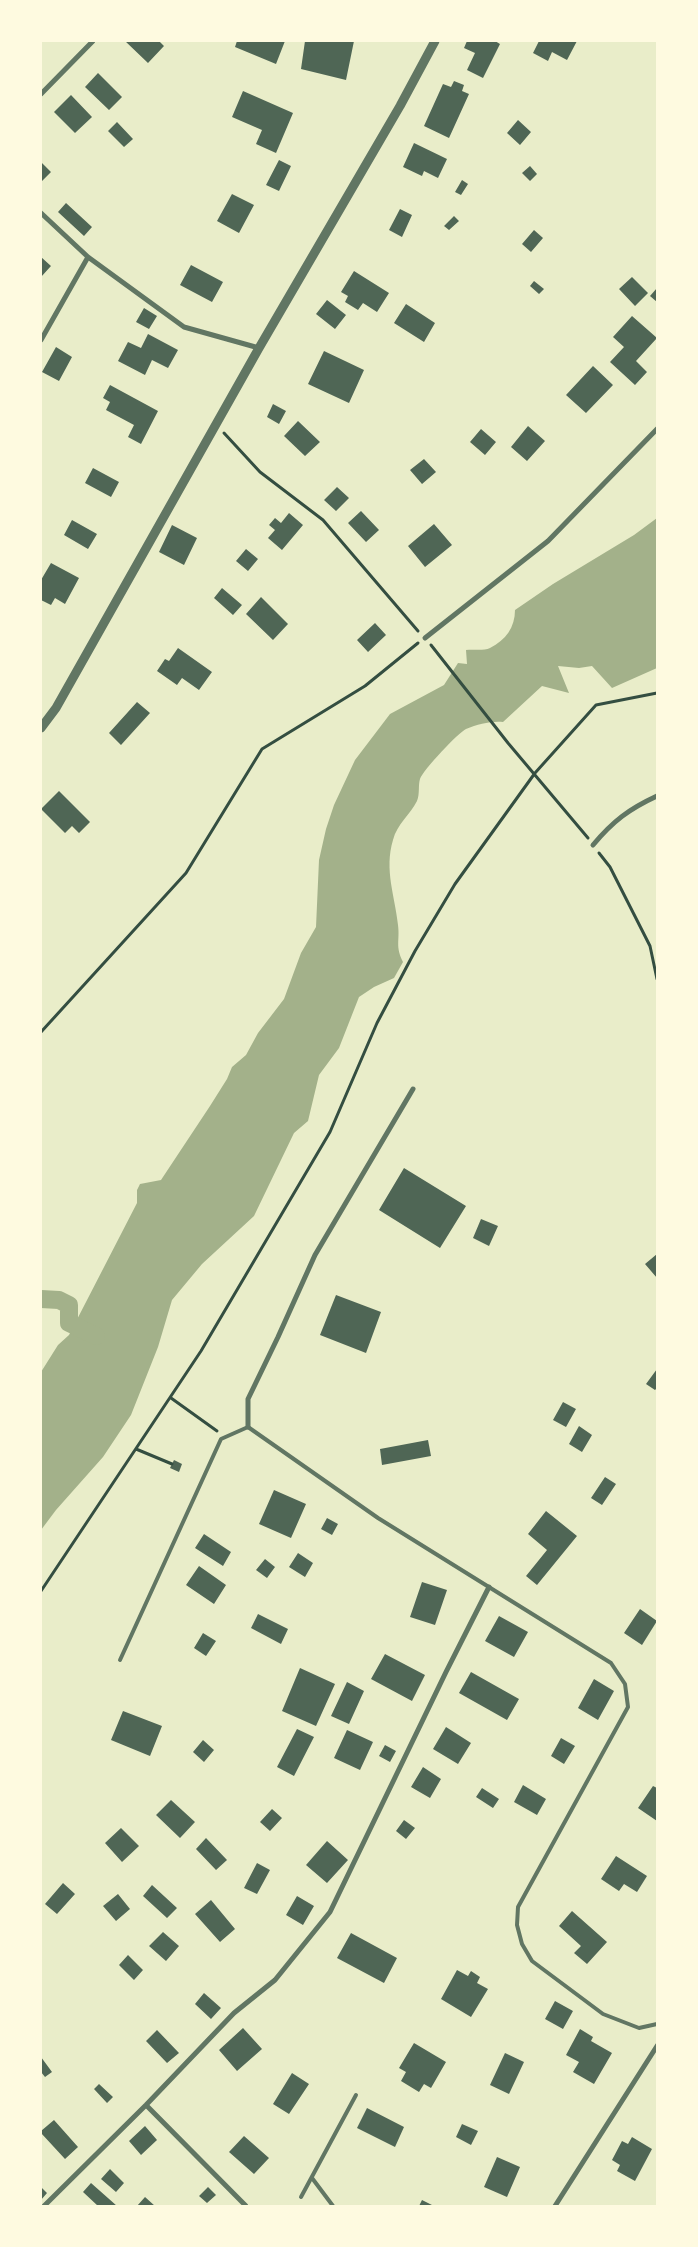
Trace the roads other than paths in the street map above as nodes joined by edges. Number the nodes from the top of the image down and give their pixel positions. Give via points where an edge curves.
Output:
1 (93, 41) edge
2 (435, 41) edge
3 (41, 94) edge
4 (41, 214) edge
5 (88, 257) junction
6 (41, 340) edge
7 (259, 348) junction
8 (657, 429) edge
9 (424, 638) road end
10 (41, 728) edge
11 (657, 796) edge
12 (593, 844) dead end
13 (413, 1089) dead end
14 (248, 1426) junction
15 (489, 1588) junction
16 (120, 1660) dead end
17 (657, 2024) edge
18 (657, 2046) edge
19 (356, 2095) dead end
20 (146, 2105) junction
21 (312, 2178) junction
22 (301, 2197) dead end
23 (44, 2206) edge
24 (246, 2206) edge
25 (333, 2206) edge
26 (555, 2206) edge

1 - 3 street
2 - 7 street
4 - 5 street
5 - 6 street
5 - 7 street via 184,327
7 - 10 street via 56,708
8 - 9 street via 548,541
11 - 12 street via 611,824
13 - 14 street via 315,1256 248,1399
14 - 15 lane via 378,1518
14 - 16 lane via 221,1439
15 - 17 lane via 611,1663 625,1684 628,1707 518,1908 517,1925 522,1944 532,1961 603,2014 639,2028
15 - 20 street via 330,1912 275,1980 234,2013
18 - 26 street
19 - 21 lane
20 - 23 street
20 - 24 street
21 - 22 lane
21 - 25 lane

